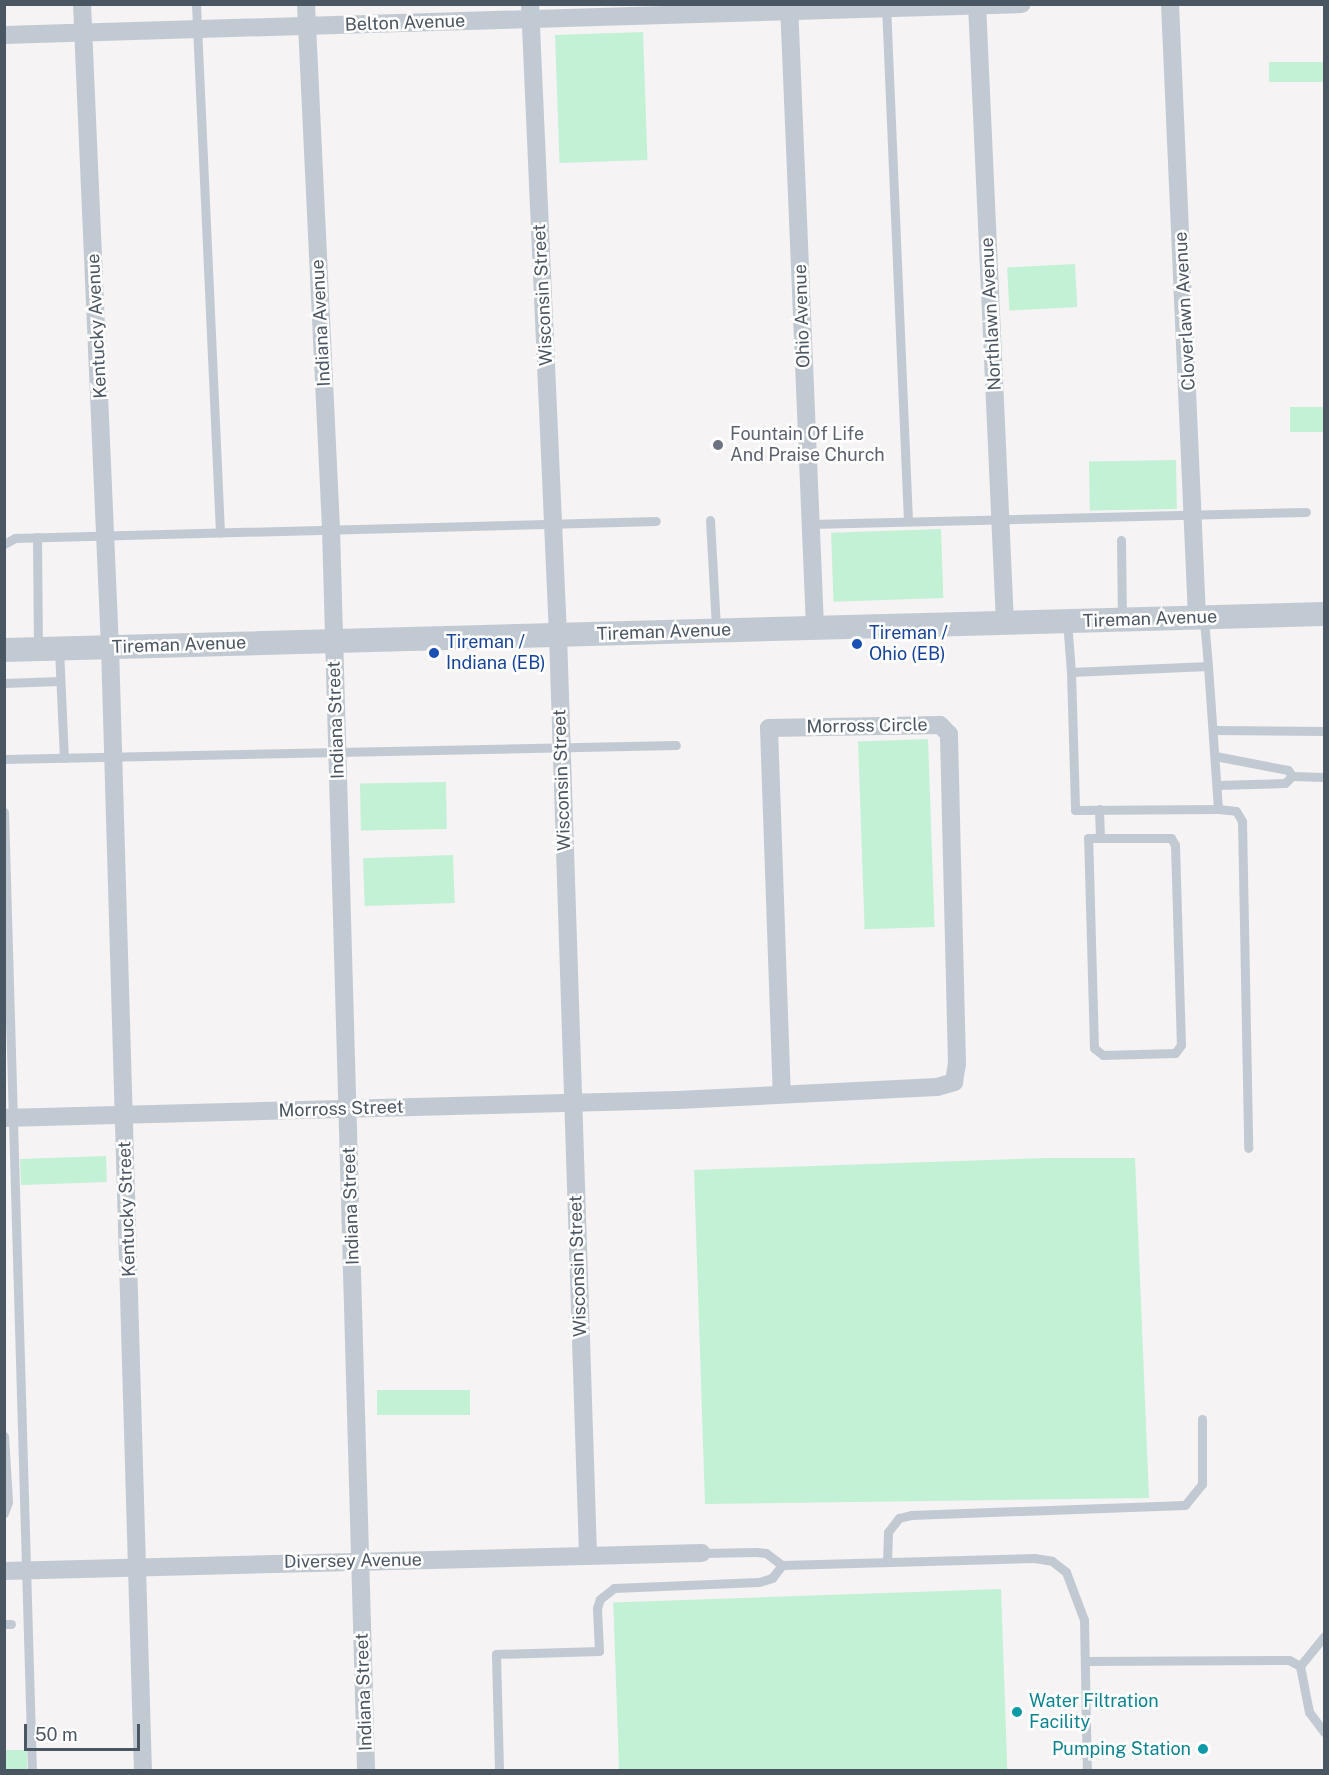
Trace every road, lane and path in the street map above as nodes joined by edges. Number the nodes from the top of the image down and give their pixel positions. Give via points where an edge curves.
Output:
1 (82, 4) edge
2 (196, 4) edge
3 (306, 4) edge
4 (1022, 4) edge
5 (1170, 4) edge
6 (977, 5) edge
7 (886, 7) edge
8 (790, 8) edge
9 (634, 10) edge
10 (531, 12) edge
11 (307, 26) junction
12 (198, 29) junction
13 (84, 32) junction
14 (4, 34) edge
15 (1306, 512) dead end
16 (1195, 514) junction
17 (1001, 518) junction
18 (710, 519) dead end
19 (656, 520) dead end
20 (908, 521) junction
21 (553, 524) junction
22 (810, 524) junction
23 (330, 529) junction
24 (220, 532) junction
25 (106, 536) junction
26 (37, 537) junction
27 (1121, 540) dead end
28 (4, 544) edge
29 (1324, 614) edge
30 (1200, 617) junction
31 (1122, 620) junction
32 (1067, 621) junction
33 (1005, 623) junction
34 (815, 628) junction
35 (716, 631) junction
36 (558, 635) junction
37 (334, 641) junction
38 (110, 647) junction
39 (49, 649) junction
40 (4, 650) edge
41 (1208, 666) junction
42 (1071, 672) junction
43 (60, 681) junction
44 (4, 683) edge
45 (1213, 730) junction
46 (1324, 731) edge
47 (676, 745) dead end
48 (561, 747) junction
49 (337, 752) junction
50 (1215, 756) junction
51 (113, 757) junction
52 (64, 758) junction
53 (4, 759) edge
54 (1292, 776) junction
55 (1324, 777) edge
56 (1216, 785) junction
57 (1099, 809) junction
58 (1218, 809) junction
59 (4, 812) edge
60 (1100, 838) junction
61 (782, 1093) junction
62 (678, 1100) joint
63 (572, 1103) junction
64 (348, 1109) junction
65 (124, 1115) junction
66 (8, 1118) edge
67 (1248, 1148) dead end
68 (1202, 1419) dead end
69 (4, 1436) edge
70 (4, 1513) edge
71 (702, 1553) joint
72 (588, 1556) junction
73 (360, 1561) junction
74 (887, 1562) junction
75 (782, 1565) junction
76 (137, 1567) junction
77 (27, 1570) junction
78 (4, 1571) edge
79 (1324, 1636) edge
80 (1085, 1661) junction
81 (1300, 1666) junction
82 (1324, 1732) edge
83 (32, 1770) edge
84 (142, 1770) edge
85 (366, 1770) edge
86 (499, 1770) edge
87 (1087, 1770) edge

1 - 13 street, Kentucky Avenue
2 - 12 lane
3 - 11 street, Indiana Avenue
4 - 6 street, Belton Avenue
5 - 16 street, Cloverlawn Avenue
6 - 7 street, Belton Avenue
6 - 17 street, Northlawn Avenue
7 - 8 street, Belton Avenue
7 - 20 lane
8 - 9 street, Belton Avenue
8 - 22 street, Ohio Avenue
9 - 10 street, Belton Avenue
10 - 11 street, Belton Avenue
10 - 21 street, Wisconsin Street
11 - 12 street, Belton Avenue
11 - 23 street, Indiana Avenue
12 - 13 street, Belton Avenue
12 - 24 lane
13 - 14 street, Belton Avenue
13 - 25 street, Kentucky Avenue
15 - 16 lane
16 - 17 lane
16 - 30 street, Cloverlawn Avenue
17 - 20 lane
17 - 33 street, Northlawn Avenue
18 - 35 lane
19 - 21 lane
20 - 22 lane
21 - 23 lane
21 - 36 street, Wisconsin Street
22 - 34 street, Ohio Avenue
23 - 24 lane
23 - 37 street, Indiana Avenue
24 - 25 lane
25 - 26 lane
25 - 38 street, Kentucky Avenue
26 - 28 lane via 15,538
26 - 39 lane
27 - 31 lane
29 - 30 street, Tireman Avenue
30 - 31 street, Tireman Avenue
30 - 41 lane
31 - 32 street, Tireman Avenue
32 - 33 street, Tireman Avenue
32 - 42 lane
33 - 34 street, Tireman Avenue
34 - 35 street, Tireman Avenue
35 - 36 street, Tireman Avenue
36 - 37 street, Tireman Avenue
36 - 48 street, Wisconsin Street
37 - 38 street, Tireman Avenue
37 - 49 street, Indiana Street
38 - 39 street, Tireman Avenue
38 - 51 street, Kentucky Street
39 - 40 street, Tireman Avenue
39 - 43 lane
41 - 42 lane
41 - 45 lane
42 - 57 lane via 1075,810
43 - 44 lane
43 - 52 lane
45 - 46 lane
45 - 50 lane
47 - 48 lane
48 - 49 lane
48 - 63 street, Wisconsin Street
49 - 51 lane
49 - 64 street, Indiana Street
50 - 54 lane via 1288,770
50 - 56 lane
51 - 52 lane
51 - 65 street, Kentucky Street
52 - 53 lane
54 - 55 lane
54 - 56 lane via 1285,783
56 - 58 lane
57 - 58 lane
57 - 60 lane
58 - 67 lane via 1236,811 1242,820
59 - 66 lane
60 - 60 lane via 1088,838 1094,1048 1103,1055 1175,1053 1181,1045 1175,845 1171,838
61 - 61 street, Morross Circle via 769,728 940,725 949,734 957,1064 954,1082 937,1087
61 - 62 street, Morross Circle
62 - 63 street, Morross Street
63 - 64 street, Morross Street
63 - 72 street, Wisconsin Street
64 - 65 street, Morross Street
64 - 73 street, Indiana Street
65 - 66 street, Morross Street
65 - 76 street, Kentucky Street
66 - 77 lane
68 - 74 lane via 1202,1484 1185,1505 911,1515 899,1518 888,1532
69 - 70 lane via 8,1502
71 - 72 street, Diversey Avenue
71 - 75 lane via 766,1553
72 - 73 street, Diversey Avenue
73 - 76 street, Diversey Avenue
73 - 85 street, Indiana Street
74 - 75 lane
74 - 80 lane via 1052,1561 1066,1572 1084,1620
75 - 86 lane via 772,1578 759,1582 614,1588 600,1599 597,1608 598,1651 496,1654
76 - 77 street, Diversey Avenue
76 - 84 street, Kentucky Street
77 - 78 street, Diversey Avenue
77 - 83 lane
79 - 81 lane
80 - 81 lane via 1289,1660
80 - 87 lane
81 - 82 lane via 1309,1712

